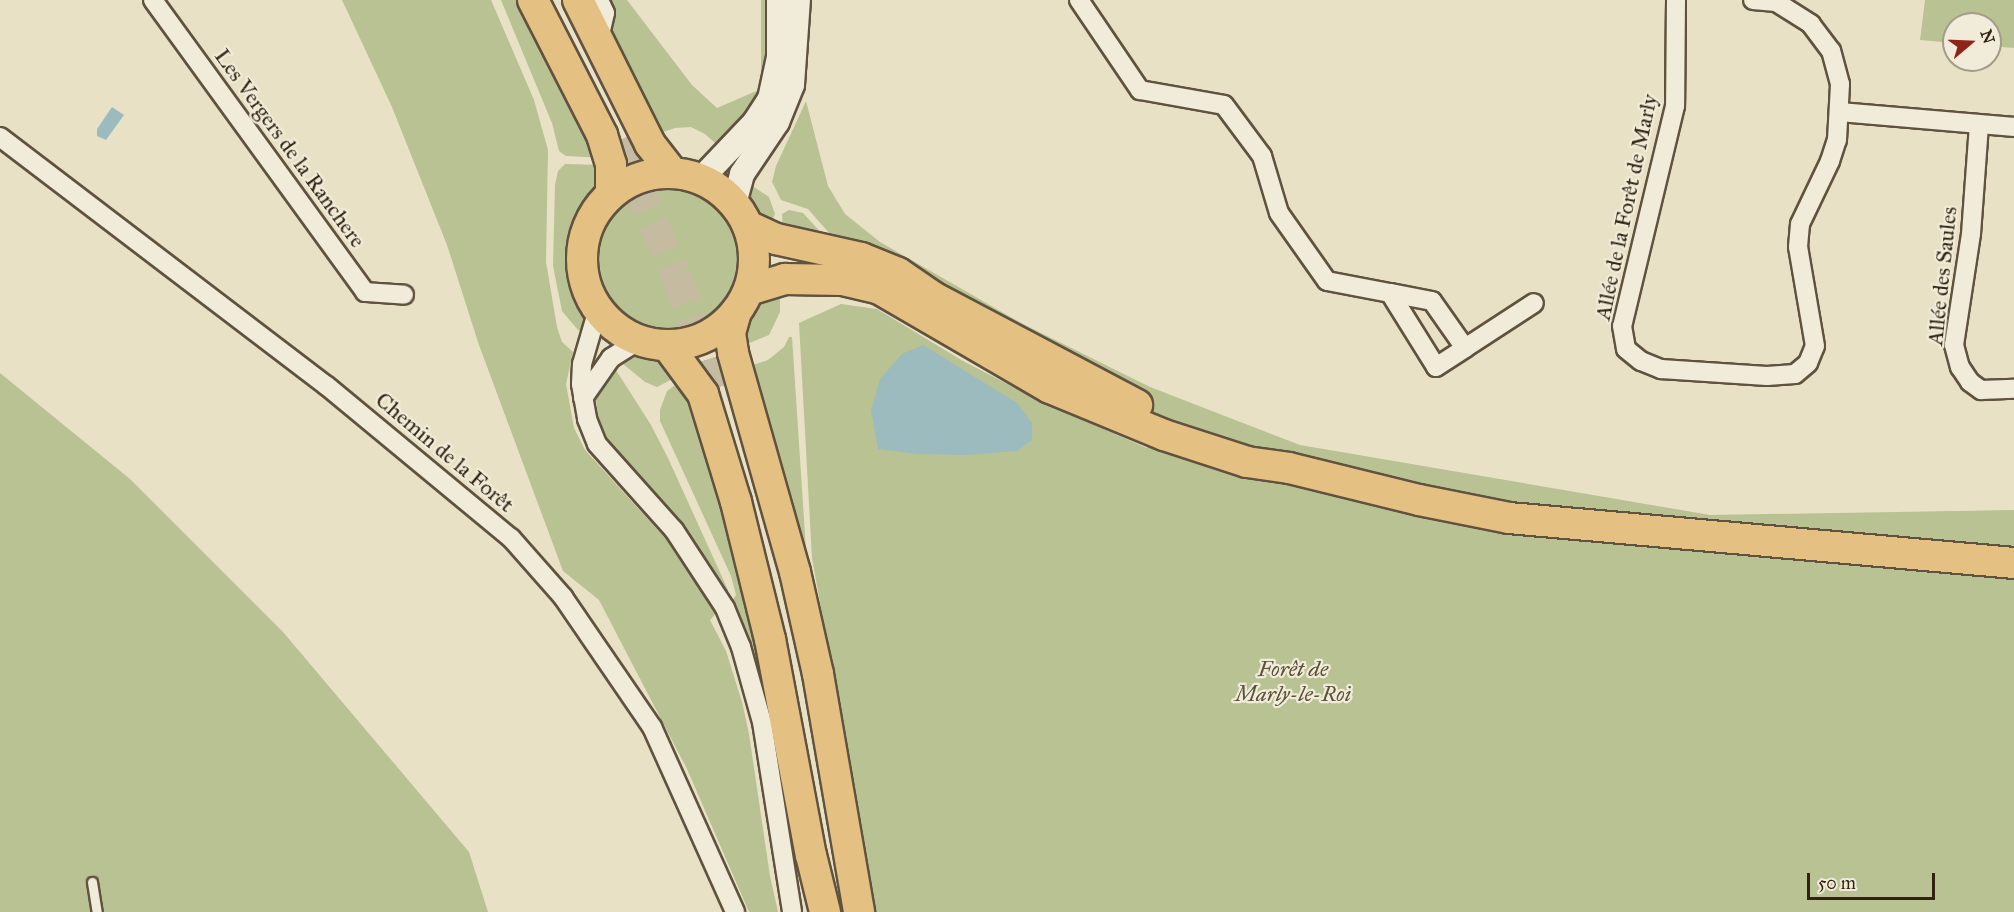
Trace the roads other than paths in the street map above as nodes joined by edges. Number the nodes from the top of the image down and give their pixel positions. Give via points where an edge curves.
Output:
1 (153, 0) edge
2 (534, 0) edge
3 (549, 0) edge
4 (561, 0) edge
5 (578, 0) edge
6 (598, 0) edge
7 (779, 0) edge
8 (798, 0) edge
9 (1079, 0) edge
10 (1676, 0) edge
11 (1753, 0) edge
12 (599, 40) junction
13 (1840, 112) junction
14 (1979, 125) junction
15 (2014, 127) edge
16 (0, 137) edge
17 (672, 172) junction
18 (701, 179) junction
19 (611, 194) junction
20 (741, 215) junction
21 (1390, 293) junction
22 (404, 295) dead end
23 (742, 301) junction
24 (1534, 303) dead end
25 (598, 309) junction
26 (653, 343) junction
27 (1465, 348) junction
28 (2014, 389) edge
29 (583, 398) junction
30 (1289, 468) junction
31 (2014, 563) edge
32 (92, 882) dead end
33 (97, 912) edge
34 (735, 912) edge
35 (792, 912) edge
36 (825, 912) edge
37 (834, 912) edge
38 (847, 912) edge
39 (859, 912) edge

1 - 22 street, Les Vergers de la Ranchere via 364,292
2 - 19 main road via 602,135 611,164
3 - 4 main road via 622,139
5 - 12 main road
6 - 12 street via 605,13
7 - 18 street via 779,57 770,99 755,122
8 - 20 street via 792,85 777,122 742,174
9 - 21 street via 1140,90 1224,105 1262,156 1279,213 1327,281
10 - 13 street, Allée de la Forêt de Marly via 1675,105 1622,326 1626,350 1641,361 1661,369 1767,376 1796,374 1808,363 1815,346 1798,247 1800,224 1830,161
11 - 13 street, Allée de la Forêt de Marly via 1776,2 1810,24 1831,51 1840,84
12 - 17 main road via 650,144
13 - 14 street
14 - 15 street
14 - 28 street, Allée des Saules via 1971,234 1954,345 1960,367 1970,382 1981,390
16 - 34 street, Chemin de la Forêt via 327,386 511,538 562,597 652,726
17 - 18 main road
17 - 19 main road via 640,178
18 - 20 main road via 714,185
19 - 25 main road via 599,207 584,240 584,276
20 - 23 main road via 754,247 754,269
20 - 30 main road via 783,241 879,264 933,297 1136,404
21 - 27 street via 1432,301
21 - 27 street via 1436,367
23 - 26 main road via 717,330 701,338
23 - 30 main road via 785,279 842,280 878,288 1050,388 1164,435 1247,462
23 - 39 main road via 730,333 733,353 795,572
24 - 27 street
25 - 26 main road via 617,328
25 - 29 street via 582,364
26 - 29 street via 611,358
26 - 36 main road via 703,394 736,502 770,639
29 - 35 street via 597,444 692,555 725,608 741,647 762,722
30 - 31 main road via 1509,518
32 - 33 lane
37 - 38 main road via 796,677 722,389 770,540 794,638

